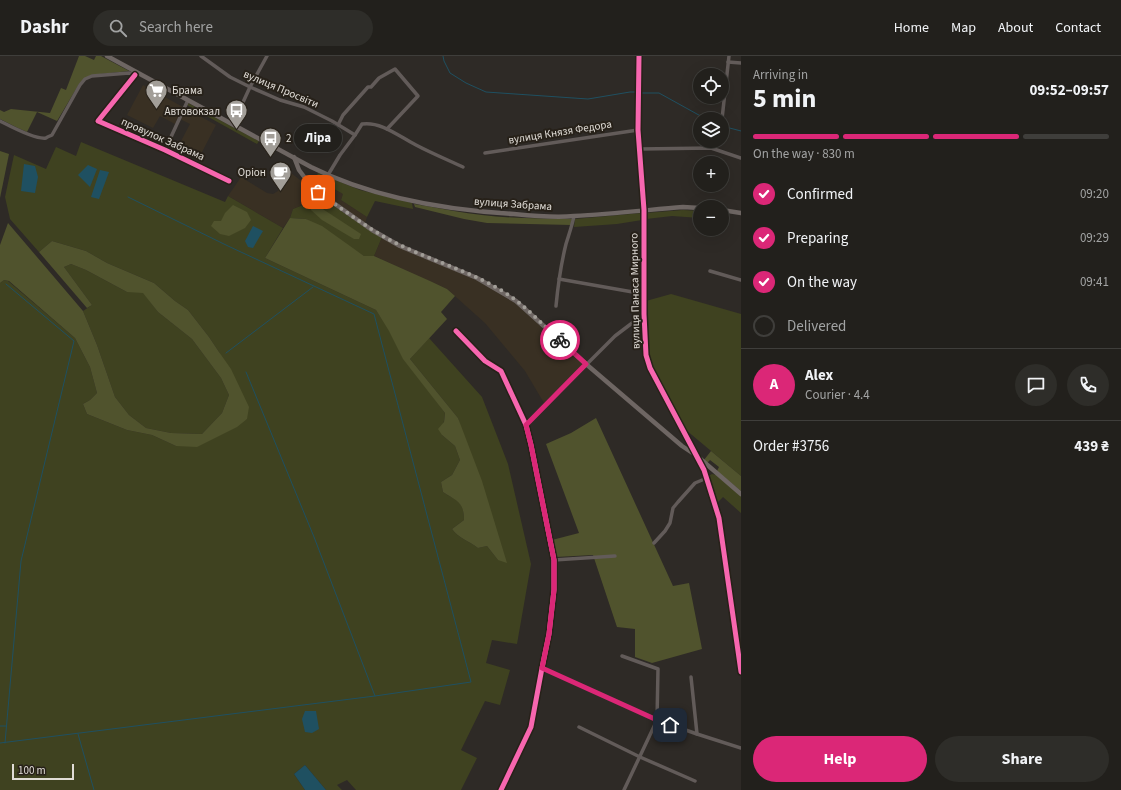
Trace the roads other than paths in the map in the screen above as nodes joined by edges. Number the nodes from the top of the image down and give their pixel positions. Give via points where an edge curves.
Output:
1 (107, 56) edge
2 (120, 56) edge
3 (201, 56) edge
4 (266, 56) edge
5 (639, 56) edge
6 (729, 56) edge
7 (116, 61) junction
8 (728, 62) junction
9 (741, 63) edge
10 (136, 73) junction
11 (250, 88) junction
12 (188, 100) junction
13 (723, 112) edge
14 (0, 121) edge
15 (233, 124) junction
16 (338, 124) junction
17 (387, 129) junction
18 (638, 130) junction
19 (355, 135) junction
20 (640, 149) junction
21 (165, 150) junction
22 (485, 153) dead end
23 (294, 157) junction
24 (741, 158) edge
25 (464, 167) dead end
26 (328, 175) junction
27 (229, 181) dead end
28 (693, 208) edge
29 (644, 210) junction
30 (729, 211) edge
31 (741, 213) edge
32 (574, 216) junction
33 (710, 271) dead end
34 (559, 279) junction
35 (741, 280) edge
36 (644, 294) junction
37 (556, 306) dead end
38 (644, 314) junction
39 (456, 331) dead end
40 (586, 364) junction
41 (526, 425) junction
42 (697, 456) junction
43 (707, 478) junction
44 (741, 494) edge
45 (654, 543) dead end
46 (615, 556) dead end
47 (554, 560) junction
48 (622, 656) dead end
49 (740, 662) edge
50 (542, 668) junction
51 (741, 672) edge
52 (691, 677) dead end
53 (657, 720) junction
54 (579, 727) dead end
55 (697, 734) junction
56 (741, 748) edge
57 (640, 757) junction
58 (695, 780) dead end
59 (501, 790) edge
60 (624, 790) edge

1 - 7 main road, вулиця Забрама
2 - 7 street
3 - 11 street, вулиця Просвіти
4 - 11 street
5 - 18 street
6 - 8 street
7 - 10 main road, вулиця Забрама
8 - 9 street
8 - 13 street
10 - 12 main road, вулиця Забрама
10 - 14 street via 92,76 86,79 80,85 52,135 47,138 39,138
10 - 21 street, провулок Забрама via 98,121
11 - 15 street
11 - 16 street, вулиця Просвіти via 304,107
12 - 15 main road, вулиця Забрама
12 - 21 street, провулок Забрама
15 - 23 main road, вулиця Забрама
16 - 17 street via 368,87 395,69 418,96
16 - 19 street, вулиця Просвіти
17 - 19 street via 367,123 362,124
17 - 25 street
18 - 20 street
18 - 22 street, вулиця Князя Федора
19 - 26 street
20 - 24 street via 711,148
20 - 29 street
21 - 27 street, провулок Забрама
23 - 26 main road, вулиця Забрама
23 - 40 main road via 299,170 318,192 345,212 400,246 477,278 516,301
26 - 32 main road, вулиця Забрама via 361,188 455,209 535,216
28 - 29 main road, вулиця Забрама
29 - 32 main road, вулиця Забрама
29 - 36 street, вулиця Панаса Мирного
30 - 31 main road
32 - 34 street
33 - 35 street
34 - 36 street
34 - 37 street
36 - 38 street, вулиця Панаса Мирного
38 - 40 street, вулиця Панаса Мирного via 615,336
38 - 42 street, вулиця Панаса Мирного via 646,355 650,368
39 - 41 street via 485,361 501,371
40 - 41 street, вулиця Панаса Мирного
40 - 42 main road
41 - 47 street
42 - 43 street, вулиця Панаса Мирного
42 - 44 main road
43 - 45 street via 695,483 673,508 670,523
43 - 49 street, вулиця Панаса Мирного via 718,518
46 - 47 street
47 - 50 street via 554,590
48 - 53 street via 658,669
49 - 51 street, вулиця Панаса Мирного
50 - 53 street
50 - 59 street via 531,727
52 - 55 street
53 - 55 street
53 - 57 street
54 - 57 street
55 - 56 street
57 - 58 street
57 - 60 street

